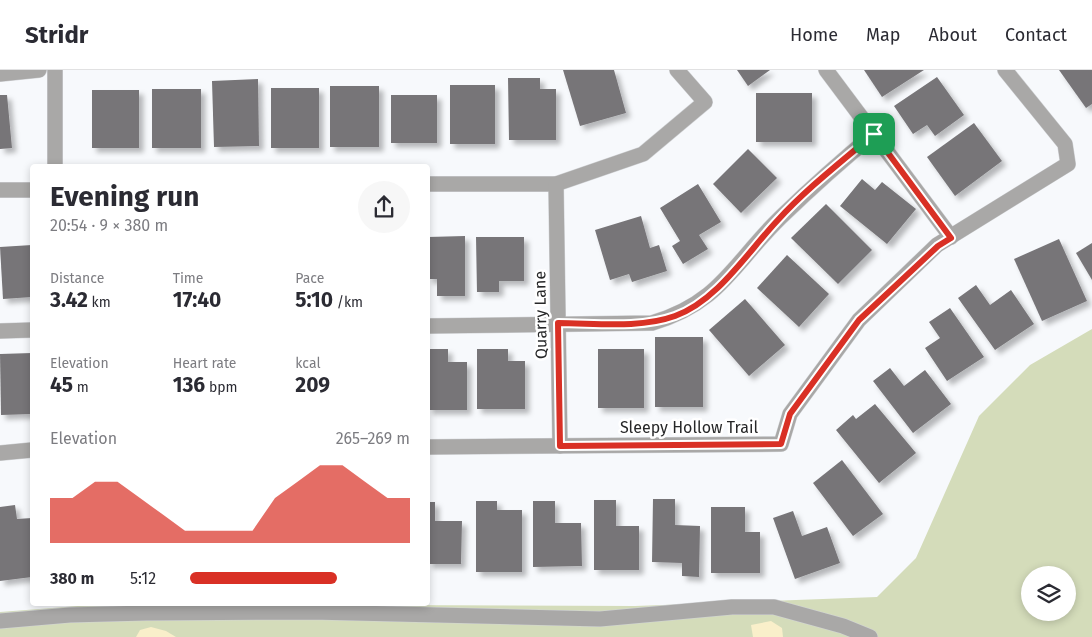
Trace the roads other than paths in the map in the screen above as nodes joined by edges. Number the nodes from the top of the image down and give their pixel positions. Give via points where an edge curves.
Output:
1 (39, 70) edge
2 (55, 70) edge
3 (677, 70) edge
4 (826, 70) edge
5 (1005, 70) edge
6 (0, 74) edge
7 (874, 134) junction
8 (55, 164) edge
9 (430, 184) edge
10 (556, 184) junction
11 (0, 190) edge
12 (30, 190) edge
13 (951, 238) junction
14 (558, 323) junction
15 (430, 326) edge
16 (30, 330) edge
17 (0, 331) edge
18 (560, 446) junction
19 (430, 447) edge
20 (30, 450) edge
21 (0, 453) edge
22 (0, 621) edge
23 (870, 637) edge

1 - 6 street
2 - 8 street
3 - 10 street via 705,102 643,154
4 - 7 street
5 - 13 street, Sleepy Hollow Trail via 1065,144 1068,164
7 - 13 street
7 - 14 street via 778,220 713,293 677,316 652,323
9 - 10 street
10 - 14 street, Quarry Lane
11 - 12 street
13 - 18 street, Sleepy Hollow Trail via 938,246 859,320 790,414 781,444
14 - 15 street
14 - 18 street, Quarry Lane
16 - 17 street
18 - 19 street, Sleepy Hollow Trail
20 - 21 street
22 - 23 street via 136,613 312,612 600,619 732,607 774,607

